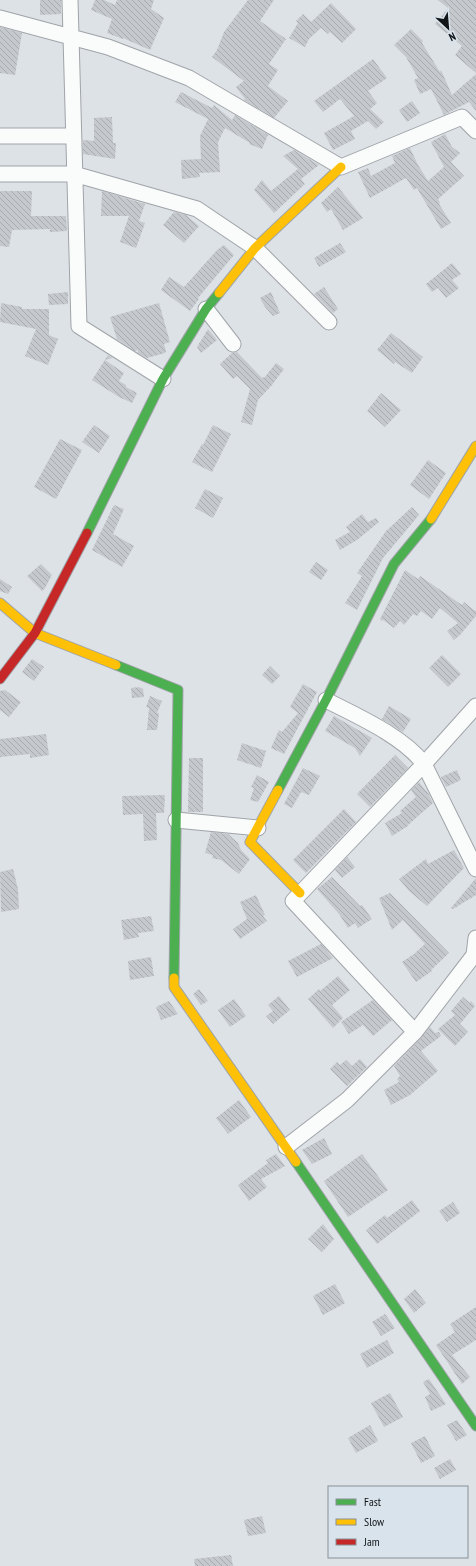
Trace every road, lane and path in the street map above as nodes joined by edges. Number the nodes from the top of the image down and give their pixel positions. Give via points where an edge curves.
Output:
1 (70, 0) edge
2 (0, 18) edge
3 (71, 37) junction
4 (476, 131) edge
5 (0, 136) edge
6 (74, 136) junction
7 (341, 167) junction
8 (0, 174) edge
9 (74, 174) junction
10 (255, 248) junction
11 (206, 309) junction
12 (330, 322) dead end
13 (233, 344) dead end
14 (163, 379) junction
15 (476, 446) edge
16 (0, 603) edge
17 (35, 633) junction
18 (0, 680) edge
19 (326, 700) junction
20 (476, 706) edge
21 (424, 764) junction
22 (176, 820) junction
23 (258, 828) junction
24 (476, 869) edge
25 (300, 893) junction
26 (476, 938) edge
27 (415, 1032) junction
28 (286, 1147) junction
29 (476, 1426) edge

1 - 3 street
2 - 3 street
3 - 6 street
3 - 7 street via 108,47 189,78
4 - 7 street via 462,117
5 - 6 street
6 - 9 street
7 - 10 street
8 - 9 street
9 - 10 street via 197,209
9 - 14 street via 79,326
10 - 11 street
10 - 12 street
11 - 13 street
11 - 14 street
14 - 17 street
15 - 19 street via 426,526 394,564
16 - 17 street
17 - 18 street
17 - 22 street via 178,690
19 - 21 street via 383,730 418,756
19 - 23 street
20 - 21 street
21 - 24 street
21 - 25 street
22 - 23 street
22 - 28 street via 174,987
23 - 25 street via 250,842
25 - 27 street via 293,901
26 - 27 street via 474,955
27 - 28 street via 347,1100
28 - 29 street

